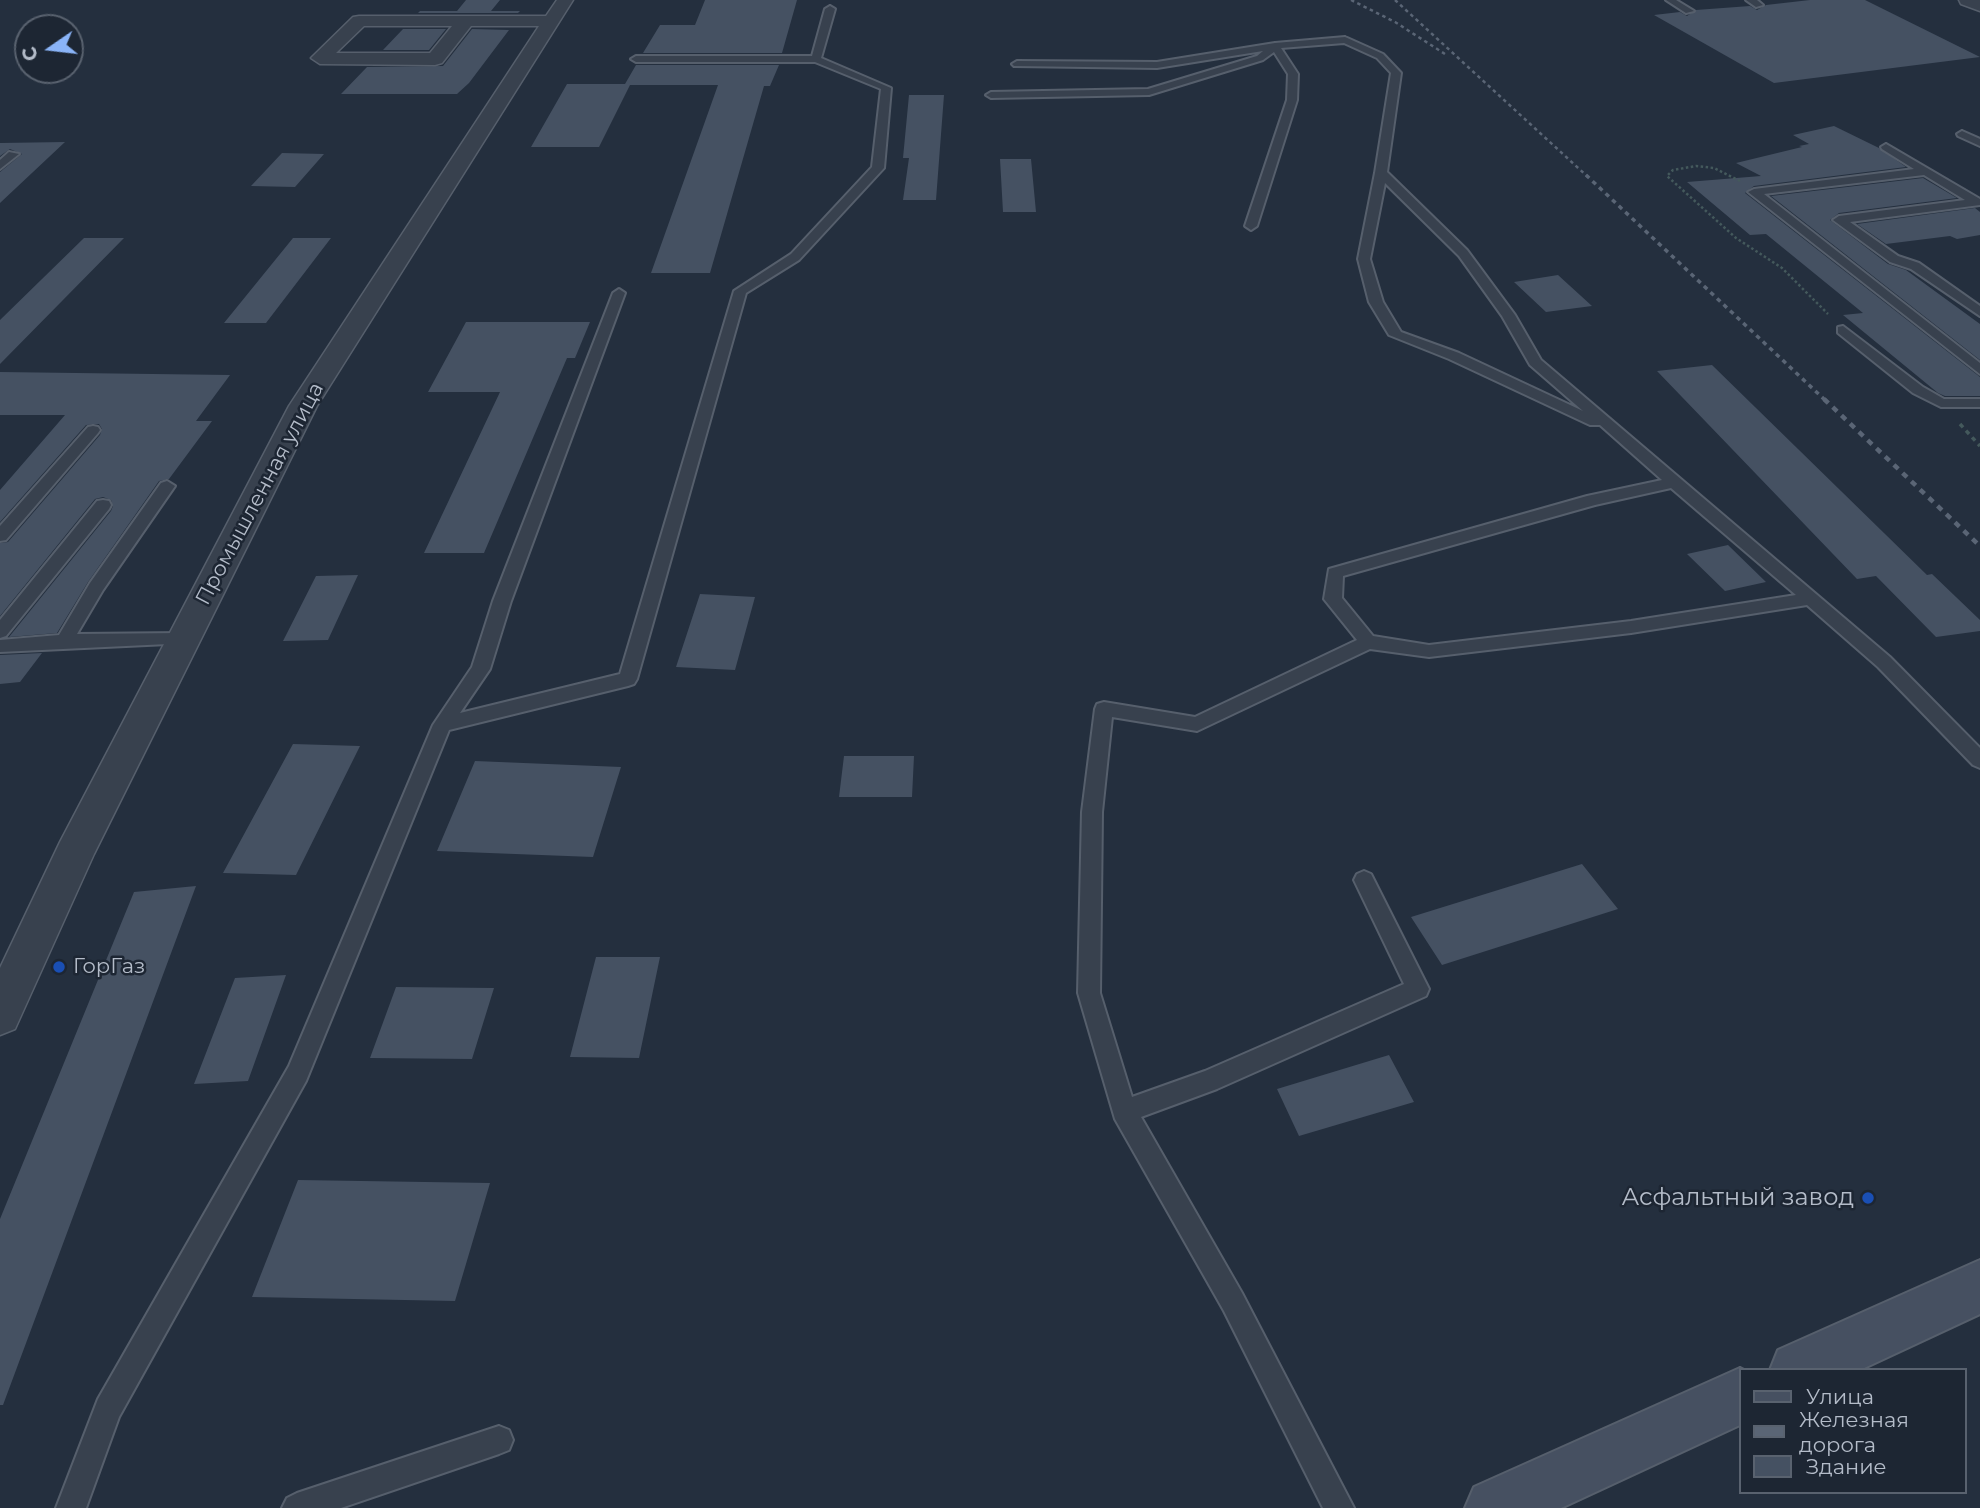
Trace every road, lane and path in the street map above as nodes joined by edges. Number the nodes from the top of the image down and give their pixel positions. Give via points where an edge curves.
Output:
1 (1670, 0) edge
2 (1750, 0) edge
3 (1966, 0) edge
4 (1759, 5) dead end
5 (1980, 6) edge
6 (830, 9) dead end
7 (559, 10) edge
8 (1689, 11) dead end
9 (466, 20) junction
10 (1275, 46) junction
11 (636, 59) dead end
12 (816, 59) junction
13 (1017, 64) dead end
14 (991, 95) dead end
15 (1962, 134) dead end
16 (1980, 143) edge
17 (1886, 147) dead end
18 (13, 154) dead end
19 (0, 166) edge
20 (1925, 170) junction
21 (1381, 173) junction
22 (1754, 192) junction
23 (1251, 226) dead end
24 (619, 293) dead end
25 (1980, 312) edge
26 (1843, 330) joint
27 (1980, 370) edge
28 (1980, 403) edge
29 (93, 430) dead end
30 (1615, 431) junction
31 (1675, 482) junction
32 (167, 486) dead end
33 (103, 505) dead end
34 (0, 536) edge
35 (1811, 599) junction
36 (0, 632) edge
37 (183, 639) junction
38 (64, 641) junction
39 (1368, 642) junction
40 (0, 646) edge
41 (442, 725) junction
42 (1980, 760) edge
43 (1364, 880) dead end
44 (0, 1014) edge
45 (1124, 1111) junction
46 (1980, 1287) edge
47 (1802, 1368) edge
48 (1738, 1397) edge
49 (499, 1440) dead end
50 (71, 1508) edge
51 (297, 1508) edge
52 (1339, 1508) edge
53 (1495, 1508) edge

1 - 8 lane
2 - 4 lane
3 - 5 street
6 - 12 lane
7 - 9 street
7 - 37 street, Промышленная улица via 303,406
9 - 9 street via 359,21 320,58 435,59
10 - 13 lane via 1157,65
10 - 14 lane via 1260,58 1149,92
10 - 21 lane via 1345,40 1380,56 1396,73
10 - 23 lane via 1293,74 1293,100
11 - 12 lane
12 - 41 lane via 886,88 878,168 795,257 740,291 628,679
15 - 16 lane
17 - 20 lane
18 - 19 lane
20 - 22 lane
20 - 25 lane via 1977,202 1839,219
21 - 30 lane via 1463,253 1535,362
21 - 30 lane via 1364,259 1376,302 1396,335 1454,356
22 - 26 path via 1714,168 1696,166 1673,170 1667,176 1736,238 1782,268
22 - 27 lane
24 - 41 lane via 502,601 481,669
26 - 28 lane via 1941,403
29 - 34 lane
30 - 31 lane
31 - 35 lane
31 - 39 lane via 1593,500 1335,573 1333,599
32 - 38 lane
33 - 36 lane
35 - 39 lane via 1429,652
35 - 42 lane via 1888,658
37 - 38 lane
37 - 44 street, Промышленная улица via 74,854
38 - 40 lane
39 - 45 lane via 1197,724 1104,709 1092,812 1089,993
41 - 50 lane via 298,1073 108,1409
43 - 45 lane via 1418,989 1209,1081
45 - 52 lane via 1233,1302
46 - 47 street
48 - 53 street
49 - 51 lane

